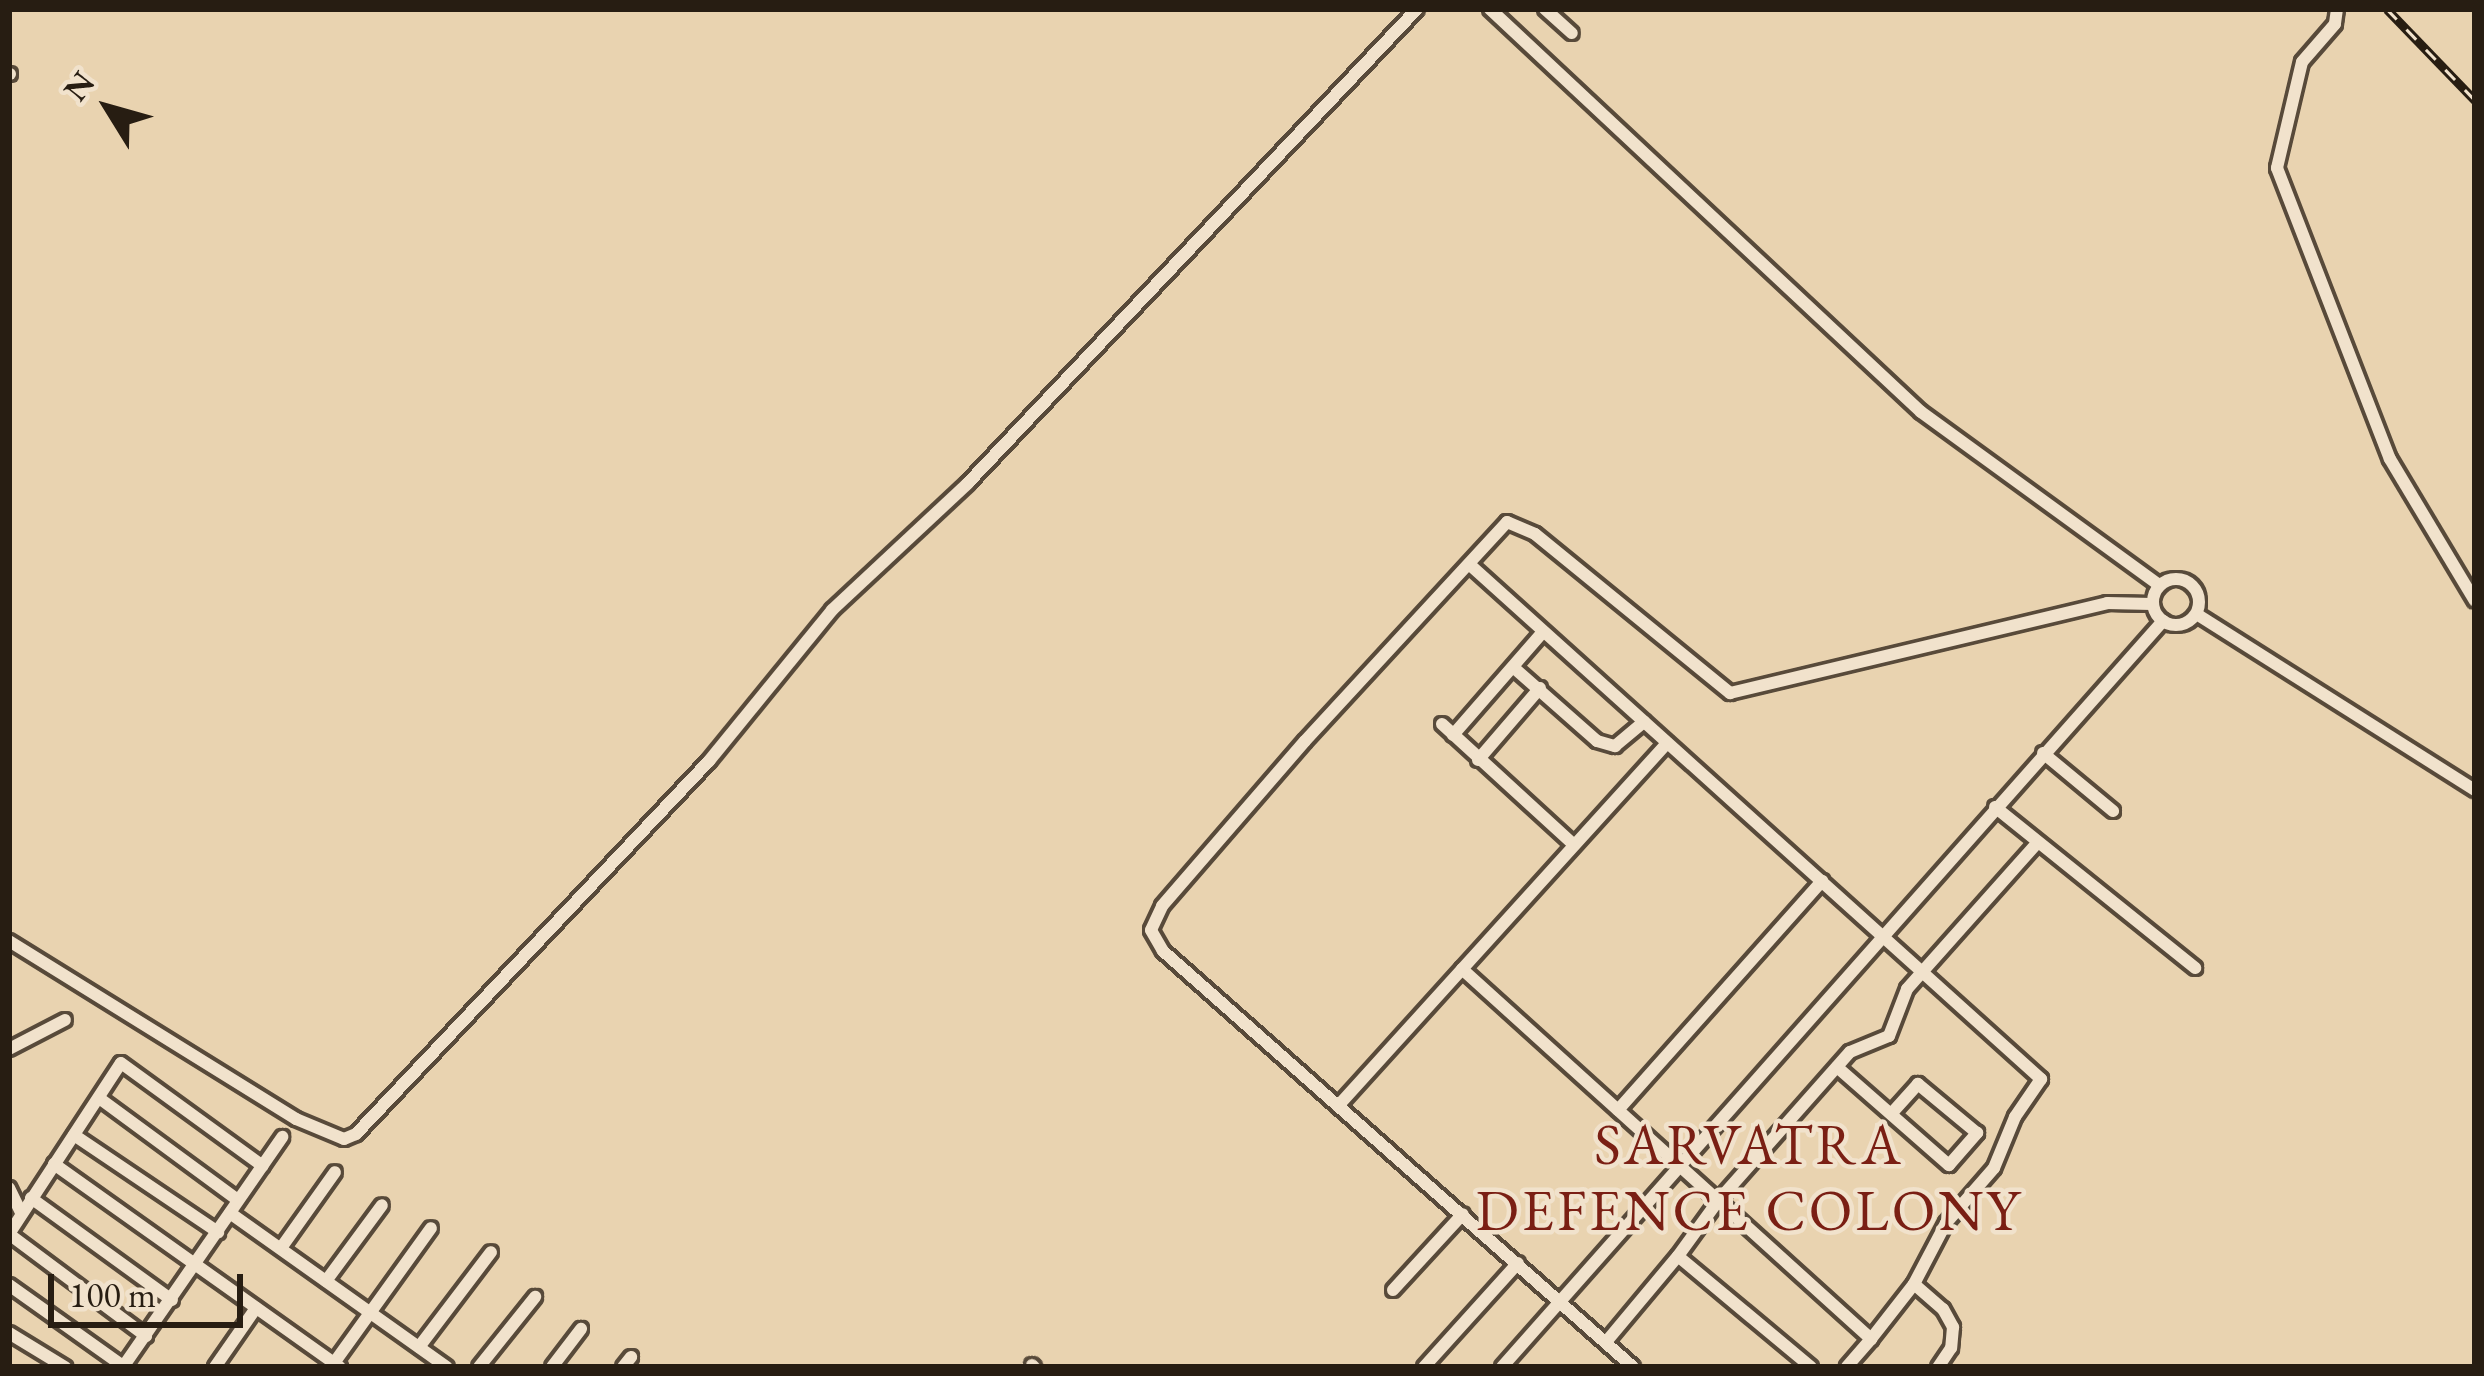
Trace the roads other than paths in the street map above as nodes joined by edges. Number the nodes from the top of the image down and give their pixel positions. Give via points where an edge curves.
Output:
1 (1417, 9) edge
2 (1490, 9) edge
3 (1545, 9) edge
4 (2337, 9) edge
5 (1571, 33) dead end
6 (1469, 564) junction
7 (2156, 584) junction
8 (2475, 602) edge
9 (2152, 604) junction
10 (2198, 615) junction
11 (2163, 621) junction
12 (1543, 632) junction
13 (1513, 667) junction
14 (1540, 688) junction
15 (1644, 722) junction
16 (1667, 743) junction
17 (2043, 753) junction
18 (1478, 760) junction
19 (2475, 790) edge
20 (1995, 807) junction
21 (2113, 811) dead end
22 (2036, 844) junction
23 (1574, 845) junction
24 (1822, 881) junction
25 (1884, 935) junction
26 (9, 941) edge
27 (2195, 968) dead end
28 (1462, 969) junction
29 (1922, 975) junction
30 (65, 1019) dead end
31 (9, 1049) edge
32 (1837, 1067) junction
33 (99, 1098) junction
34 (1338, 1106) junction
35 (1618, 1110) junction
36 (1892, 1114) junction
37 (74, 1135) junction
38 (282, 1137) dead end
39 (54, 1164) junction
40 (263, 1166) junction
41 (1679, 1167) junction
42 (335, 1172) dead end
43 (9, 1188) edge
44 (32, 1198) junction
45 (238, 1200) junction
46 (1718, 1201) junction
47 (382, 1205) dead end
48 (21, 1213) junction
49 (230, 1213) junction
50 (1462, 1214) junction
51 (431, 1228) dead end
52 (218, 1232) junction
53 (9, 1234) edge
54 (281, 1248) junction
55 (491, 1252) dead end
56 (1678, 1256) junction
57 (1518, 1263) junction
58 (196, 1268) junction
59 (326, 1281) junction
60 (1914, 1284) junction
61 (9, 1286) edge
62 (1393, 1290) dead end
63 (535, 1297) dead end
64 (172, 1300) junction
65 (1560, 1300) junction
66 (256, 1308) junction
67 (370, 1311) junction
68 (580, 1329) dead end
69 (9, 1333) edge
70 (146, 1336) junction
71 (1871, 1339) junction
72 (1606, 1342) junction
73 (419, 1347) junction
74 (338, 1365) edge
75 (65, 1367) edge
76 (123, 1367) edge
77 (215, 1367) edge
78 (447, 1367) edge
79 (479, 1367) edge
80 (552, 1367) edge
81 (1424, 1367) edge
82 (1502, 1367) edge
83 (1634, 1367) edge
84 (1811, 1367) edge
85 (1847, 1367) edge
86 (1939, 1367) edge

1 - 26 street via 967,484 832,610 709,761 356,1134 344,1139 296,1119
2 - 7 street via 1921,412
3 - 5 street
4 - 8 street via 2335,24 2302,62 2277,168 2390,459
6 - 9 street via 1499,526 1518,523 1730,693 2107,603
6 - 12 street
6 - 34 street via 1290,757 1151,929 1163,951
7 - 9 street
7 - 10 street via 2190,585 2200,596
9 - 11 street
10 - 11 street via 2178,627
10 - 19 street
11 - 17 street
12 - 13 street
12 - 15 street
13 - 14 street
13 - 18 street via 1448,730
14 - 15 street via 1607,746
14 - 18 street
15 - 16 street
16 - 23 street
16 - 24 street
17 - 20 street
17 - 21 street
18 - 23 street
20 - 22 street
20 - 25 street
22 - 27 street
22 - 29 street
23 - 28 street
24 - 25 street
24 - 35 street
25 - 29 street
25 - 41 street
28 - 34 street
28 - 35 street
29 - 32 street via 1900,999 1889,1036 1850,1052
29 - 60 street via 2041,1078 1994,1168 1946,1223
30 - 31 street
32 - 36 street
32 - 46 street
33 - 37 street
33 - 40 street via 121,1063
33 - 45 street
34 - 50 street
35 - 41 street
36 - 36 street via 1949,1165 1977,1133 1918,1084
37 - 39 street
37 - 52 street
38 - 40 street
39 - 44 street
39 - 58 street
40 - 45 street
41 - 46 street
41 - 65 street
42 - 54 street
43 - 48 street
44 - 48 street
44 - 64 street
45 - 49 street
46 - 56 street
46 - 71 street
47 - 59 street
48 - 53 street
49 - 52 street
49 - 54 street
50 - 57 street
50 - 62 street
51 - 67 street
52 - 58 street
53 - 70 street
54 - 59 street
55 - 73 street
56 - 72 street
56 - 84 street
57 - 65 street
57 - 81 street
58 - 64 street
58 - 66 street
59 - 67 street
60 - 71 street
60 - 86 street via 1953,1327
61 - 76 street
63 - 79 street
64 - 70 street
65 - 72 street
65 - 82 street
66 - 74 street
66 - 77 street
67 - 73 street
67 - 74 street
68 - 80 street
69 - 75 street
70 - 76 street
71 - 85 street
72 - 83 street
73 - 78 street

